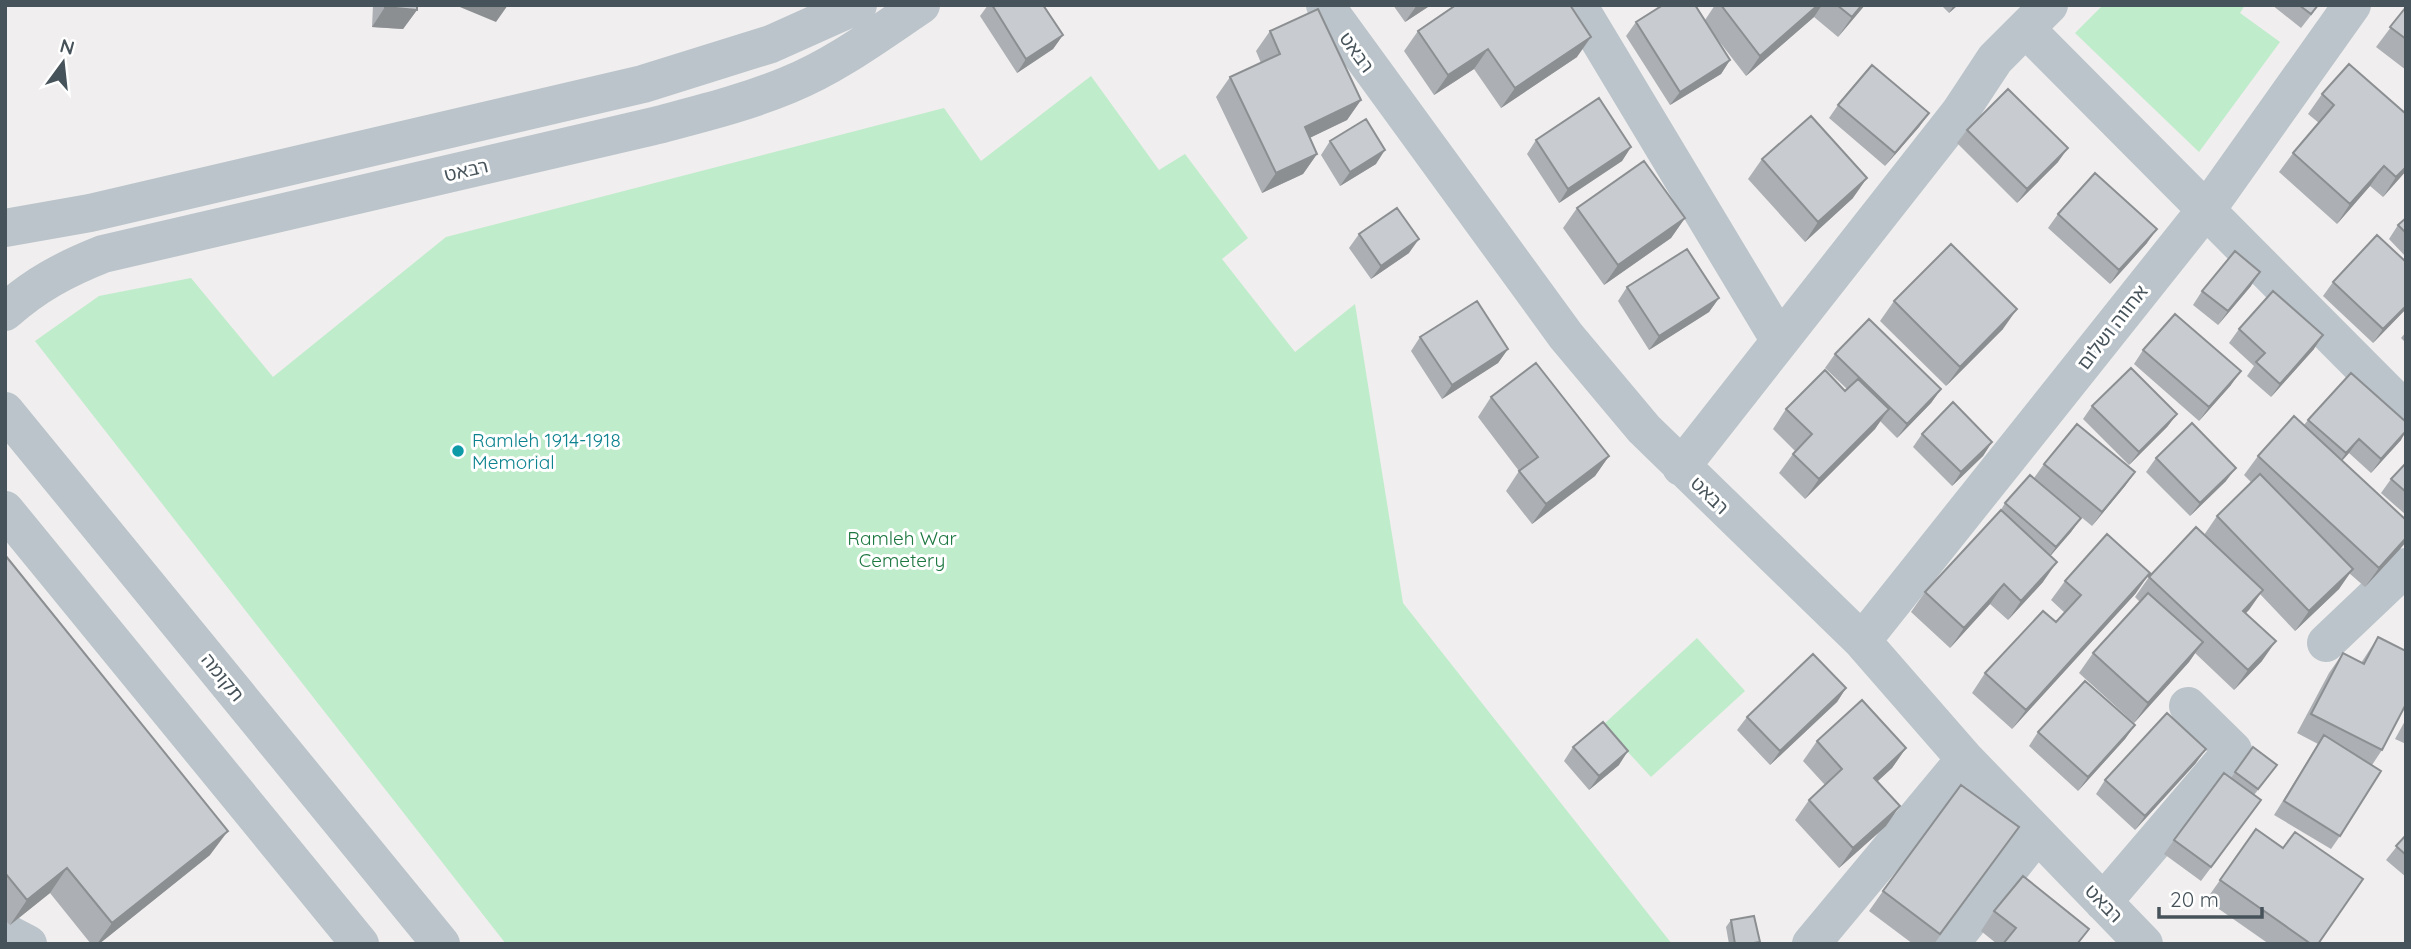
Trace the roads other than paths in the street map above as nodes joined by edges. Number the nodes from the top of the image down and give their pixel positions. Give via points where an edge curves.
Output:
1 (858, 5) edge
2 (920, 5) edge
3 (1325, 5) edge
4 (1578, 5) edge
5 (2352, 5) edge
6 (2037, 17) edge
7 (2204, 211) junction
8 (5, 228) edge
9 (5, 313) edge
10 (1780, 341) junction
11 (5, 411) edge
12 (2406, 411) edge
13 (1681, 467) junction
14 (5, 510) edge
15 (2406, 566) edge
16 (1862, 641) junction
17 (2326, 643) dead end
18 (2188, 706) dead end
19 (1965, 759) junction
20 (2037, 834) junction
21 (2103, 902) junction
22 (5, 932) edge
23 (28, 944) edge
24 (360, 944) edge
25 (441, 944) edge
26 (1811, 944) edge
27 (1950, 944) edge
28 (2144, 944) edge

1 - 8 street via 771,44 643,84 90,213
2 - 9 street, רבאט via 852,51 789,85 733,105 103,254 61,270
3 - 13 street, רבאט via 1566,336
4 - 10 street
5 - 7 street, אחווה ושלום
6 - 7 street
6 - 10 street via 1995,60 1960,112
7 - 12 street
7 - 16 street, אחווה ושלום
10 - 13 street
11 - 25 street, תקומה
13 - 16 street, רבאט
14 - 24 street
15 - 17 street
16 - 19 street, רבאט
18 - 21 street via 2233,750
19 - 20 street, רבאט
19 - 26 street
20 - 21 street, רבאט
20 - 27 street
21 - 28 street, רבאט
22 - 23 street

